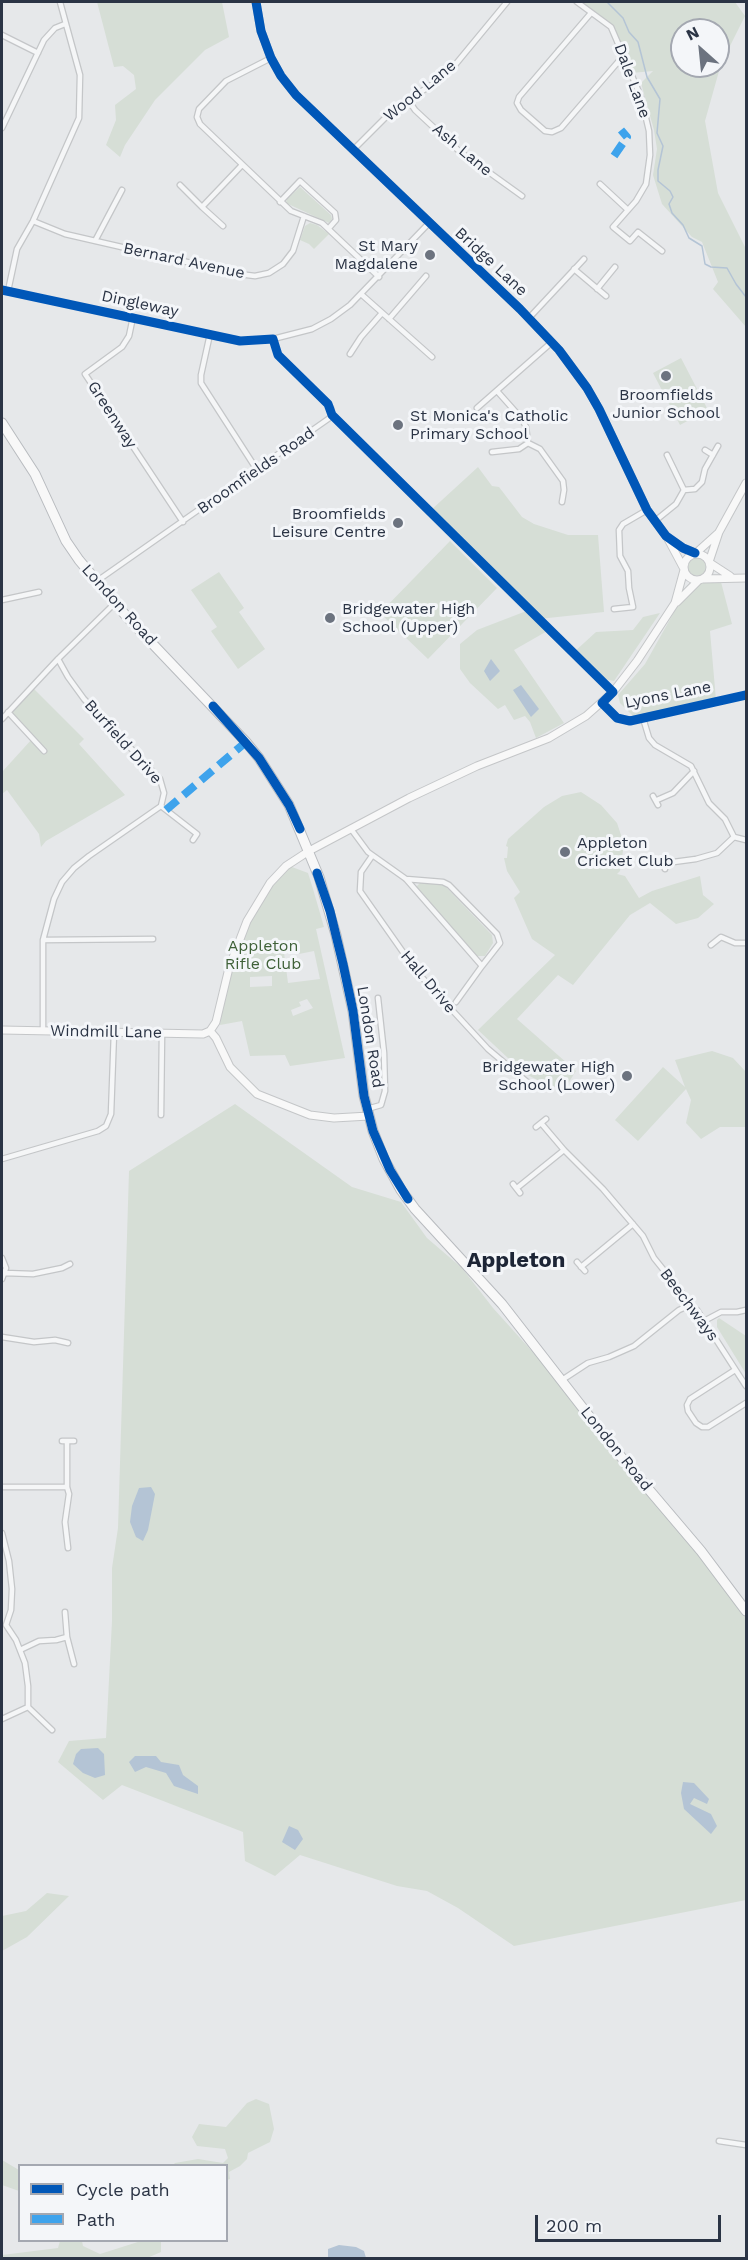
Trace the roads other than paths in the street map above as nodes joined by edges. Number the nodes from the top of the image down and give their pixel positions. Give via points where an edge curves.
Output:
1 (60, 2) edge
2 (256, 2) edge
3 (507, 2) edge
4 (577, 2) edge
5 (591, 13) junction
6 (65, 24) junction
7 (2, 35) edge
8 (38, 52) junction
9 (624, 55) junction
10 (271, 58) junction
11 (407, 98) junction
12 (2, 128) edge
13 (352, 150) junction
14 (242, 165) junction
15 (600, 184) dead end
16 (180, 185) dead end
17 (122, 190) dead end
18 (522, 196) dead end
19 (280, 202) junction
20 (202, 207) junction
21 (628, 210) junction
22 (304, 216) junction
23 (33, 221) junction
24 (429, 223) junction
25 (223, 225) dead end
26 (329, 228) junction
27 (95, 241) junction
28 (662, 251) dead end
29 (584, 259) dead end
30 (615, 267) dead end
31 (574, 269) junction
32 (426, 276) dead end
33 (379, 277) junction
34 (597, 289) junction
35 (5, 291) edge
36 (361, 294) junction
37 (606, 296) dead end
38 (382, 313) junction
39 (133, 317) junction
40 (528, 318) junction
41 (389, 319) junction
42 (210, 334) junction
43 (273, 339) junction
44 (552, 342) junction
45 (350, 354) dead end
46 (432, 357) dead end
47 (497, 391) junction
48 (477, 408) dead end
49 (2, 423) edge
50 (528, 443) junction
51 (718, 446) dead end
52 (705, 450) dead end
53 (492, 452) dead end
54 (667, 455) dead end
55 (713, 455) junction
56 (257, 470) junction
57 (747, 483) edge
58 (684, 490) junction
59 (562, 502) dead end
60 (647, 510) junction
61 (655, 521) junction
62 (183, 522) junction
63 (719, 532) junction
64 (666, 536) junction
65 (696, 553) junction
66 (710, 563) junction
67 (684, 569) junction
68 (734, 578) junction
69 (747, 578) edge
70 (700, 580) junction
71 (97, 581) junction
72 (39, 591) dead end
73 (2, 600) edge
74 (115, 603) junction
75 (675, 603) junction
76 (614, 609) dead end
77 (549, 630) dead end
78 (58, 659) junction
79 (613, 692) junction
80 (747, 695) edge
81 (602, 703) junction
82 (8, 712) junction
83 (643, 718) junction
84 (2, 719) edge
85 (44, 751) dead end
86 (694, 771) junction
87 (656, 800) dead end
88 (161, 806) junction
89 (351, 829) junction
90 (734, 837) junction
91 (193, 840) dead end
92 (747, 840) edge
93 (309, 851) junction
94 (372, 856) junction
95 (664, 864) dead end
96 (406, 879) junction
97 (713, 934) dead end
98 (153, 939) dead end
99 (43, 940) junction
100 (716, 940) junction
101 (747, 943) edge
102 (711, 945) dead end
103 (482, 966) junction
104 (378, 998) dead end
105 (456, 1002) dead end
106 (2, 1030) edge
107 (43, 1030) junction
108 (210, 1031) junction
109 (114, 1032) junction
110 (162, 1033) junction
111 (537, 1087) dead end
112 (368, 1113) junction
113 (161, 1115) dead end
114 (536, 1127) dead end
115 (564, 1150) junction
116 (2, 1159) edge
117 (517, 1188) dead end
118 (633, 1224) junction
119 (2, 1258) edge
120 (70, 1264) dead end
121 (581, 1267) dead end
122 (5, 1273) junction
123 (2, 1279) edge
124 (688, 1306) junction
125 (747, 1310) edge
126 (704, 1321) junction
127 (2, 1337) edge
128 (69, 1343) dead end
129 (735, 1370) junction
130 (562, 1380) junction
131 (747, 1386) edge
132 (747, 1403) edge
133 (74, 1441) dead end
134 (2, 1487) edge
135 (66, 1487) junction
136 (2, 1533) edge
137 (67, 1541) junction
138 (59, 1543) dead end
139 (68, 1548) dead end
140 (746, 1607) edge
141 (65, 1612) dead end
142 (4, 1625) edge
143 (67, 1636) junction
144 (20, 1650) junction
145 (74, 1664) dead end
146 (28, 1707) junction
147 (2, 1719) edge
148 (52, 1730) dead end
149 (719, 2141) dead end
150 (747, 2145) edge

1 - 6 street
2 - 10 street, Bridge Lane
3 - 11 street, Wood Lane via 455,65 434,84
4 - 5 street, Dale Lane
5 - 9 street, Dale Lane via 612,27
5 - 9 street via 519,97 521,110 545,131 561,128
6 - 8 street via 50,32
6 - 23 street via 80,75 79,118
7 - 8 street
8 - 12 street
9 - 21 street, Dale Lane via 641,98 650,137 647,180
10 - 13 street, Bridge Lane via 296,95
10 - 14 street via 226,81 199,109 200,124
11 - 13 street, Wood Lane
11 - 18 street, Ash Lane via 458,150
13 - 24 street, Bridge Lane
14 - 19 street
14 - 20 street
15 - 21 street
16 - 20 street
17 - 27 street
19 - 22 street
19 - 26 street via 300,181 335,213 336,220
20 - 25 street
21 - 28 street, Dale Lane via 613,227 630,241 638,232
22 - 26 street
22 - 27 street, Bernard Avenue via 293,251 283,264 255,276
23 - 27 street, Bernard Avenue
23 - 35 street via 17,249
24 - 33 street, Dingleway
24 - 40 street, Bridge Lane
26 - 33 street
29 - 31 street
30 - 34 street
31 - 34 street
31 - 40 street
32 - 41 street
33 - 36 street, Dingleway
34 - 37 street
35 - 39 street, Dingleway
36 - 38 street
36 - 43 street, Dingleway via 312,329
38 - 41 street
38 - 45 street
39 - 42 street, Dingleway
39 - 62 street, Greenway via 122,347 85,374
40 - 44 street, Bridge Lane
41 - 46 street
42 - 43 street, Dingleway via 240,341
42 - 56 street via 201,382
43 - 56 street, Broomfields Road via 278,355 328,405 332,416
44 - 47 street
44 - 60 street, Bridge Lane via 599,409
47 - 48 street
47 - 50 street via 522,419
49 - 71 highway, London Road via 35,474 66,541
50 - 53 street via 519,449
50 - 59 street via 540,448 563,481
51 - 55 street
52 - 55 street
54 - 58 street
55 - 58 street via 702,482 695,489
56 - 62 street, Broomfields Road
57 - 63 street
58 - 61 street via 676,504
60 - 61 street, Bridge Lane
60 - 76 street via 619,530 620,556 628,571 633,607
61 - 64 street, Bridge Lane
62 - 71 street, Broomfields Road
63 - 65 street
63 - 66 street
64 - 65 street, Bridge Lane
64 - 67 street, Bridge Lane
65 - 66 street
65 - 67 street via 686,559
66 - 68 street
66 - 70 street via 708,573
67 - 70 street via 691,579
67 - 75 street
68 - 69 street
68 - 70 street
70 - 75 street
71 - 74 highway, London Road
72 - 73 street
74 - 78 street
74 - 93 highway, London Road via 259,758 289,805
75 - 79 street
77 - 79 street
78 - 82 street
78 - 88 street, Burfield Drive via 84,699 160,779 164,793
79 - 81 street
80 - 83 street, Lyons Lane
81 - 83 street, Lyons Lane via 620,720
81 - 89 street, Lyons Lane via 569,728 448,779
82 - 84 street
82 - 85 street
83 - 86 street via 655,745 686,762
86 - 87 street via 673,793
86 - 90 street via 709,803 725,819
88 - 91 street via 197,834
88 - 99 street, Burfield Drive via 74,868 54,899
89 - 93 street, Lyons Lane
89 - 94 street
90 - 92 street
90 - 95 street via 717,853
93 - 108 street, Lyons Lane via 270,883 247,921
93 - 112 highway, London Road via 341,954
94 - 96 street
94 - 111 street, Hall Drive via 361,872 360,891 417,972 488,1049
96 - 103 street
96 - 103 street via 449,885 497,934 500,943
97 - 100 street
98 - 99 street
99 - 107 street, Burfield Drive
100 - 101 street
100 - 102 street
103 - 105 street
104 - 112 street, London Road via 385,1091 381,1105
106 - 107 street, Windmill Lane
107 - 109 street, Windmill Lane
108 - 110 street, Windmill Lane
108 - 112 street via 230,1067 257,1094 310,1115 334,1118
109 - 110 street, Windmill Lane
109 - 116 street via 111,1114 106,1126
110 - 113 street
112 - 130 highway, London Road via 384,1159 408,1199 502,1304
114 - 115 street, Beechways via 543,1121
115 - 117 street
115 - 118 street, Beechways
118 - 121 street
118 - 124 street, Beechways via 687,1299
119 - 122 street
120 - 122 street via 33,1274
122 - 123 street
124 - 126 street, Beechways
124 - 130 street via 634,1346 588,1363
125 - 126 street via 721,1312
126 - 129 street, Beechways
127 - 128 street
129 - 131 street, Beechways
129 - 132 street via 690,1399 688,1411 696,1423 708,1427
130 - 140 highway, London Road via 616,1452
133 - 135 street via 65,1441
134 - 135 street
135 - 137 street
136 - 142 street via 12,1589 11,1610
137 - 138 street
137 - 139 street
141 - 143 street
142 - 144 street
143 - 144 street via 39,1641
143 - 145 street
144 - 146 street via 25,1663
146 - 147 street
146 - 148 street
149 - 150 street

